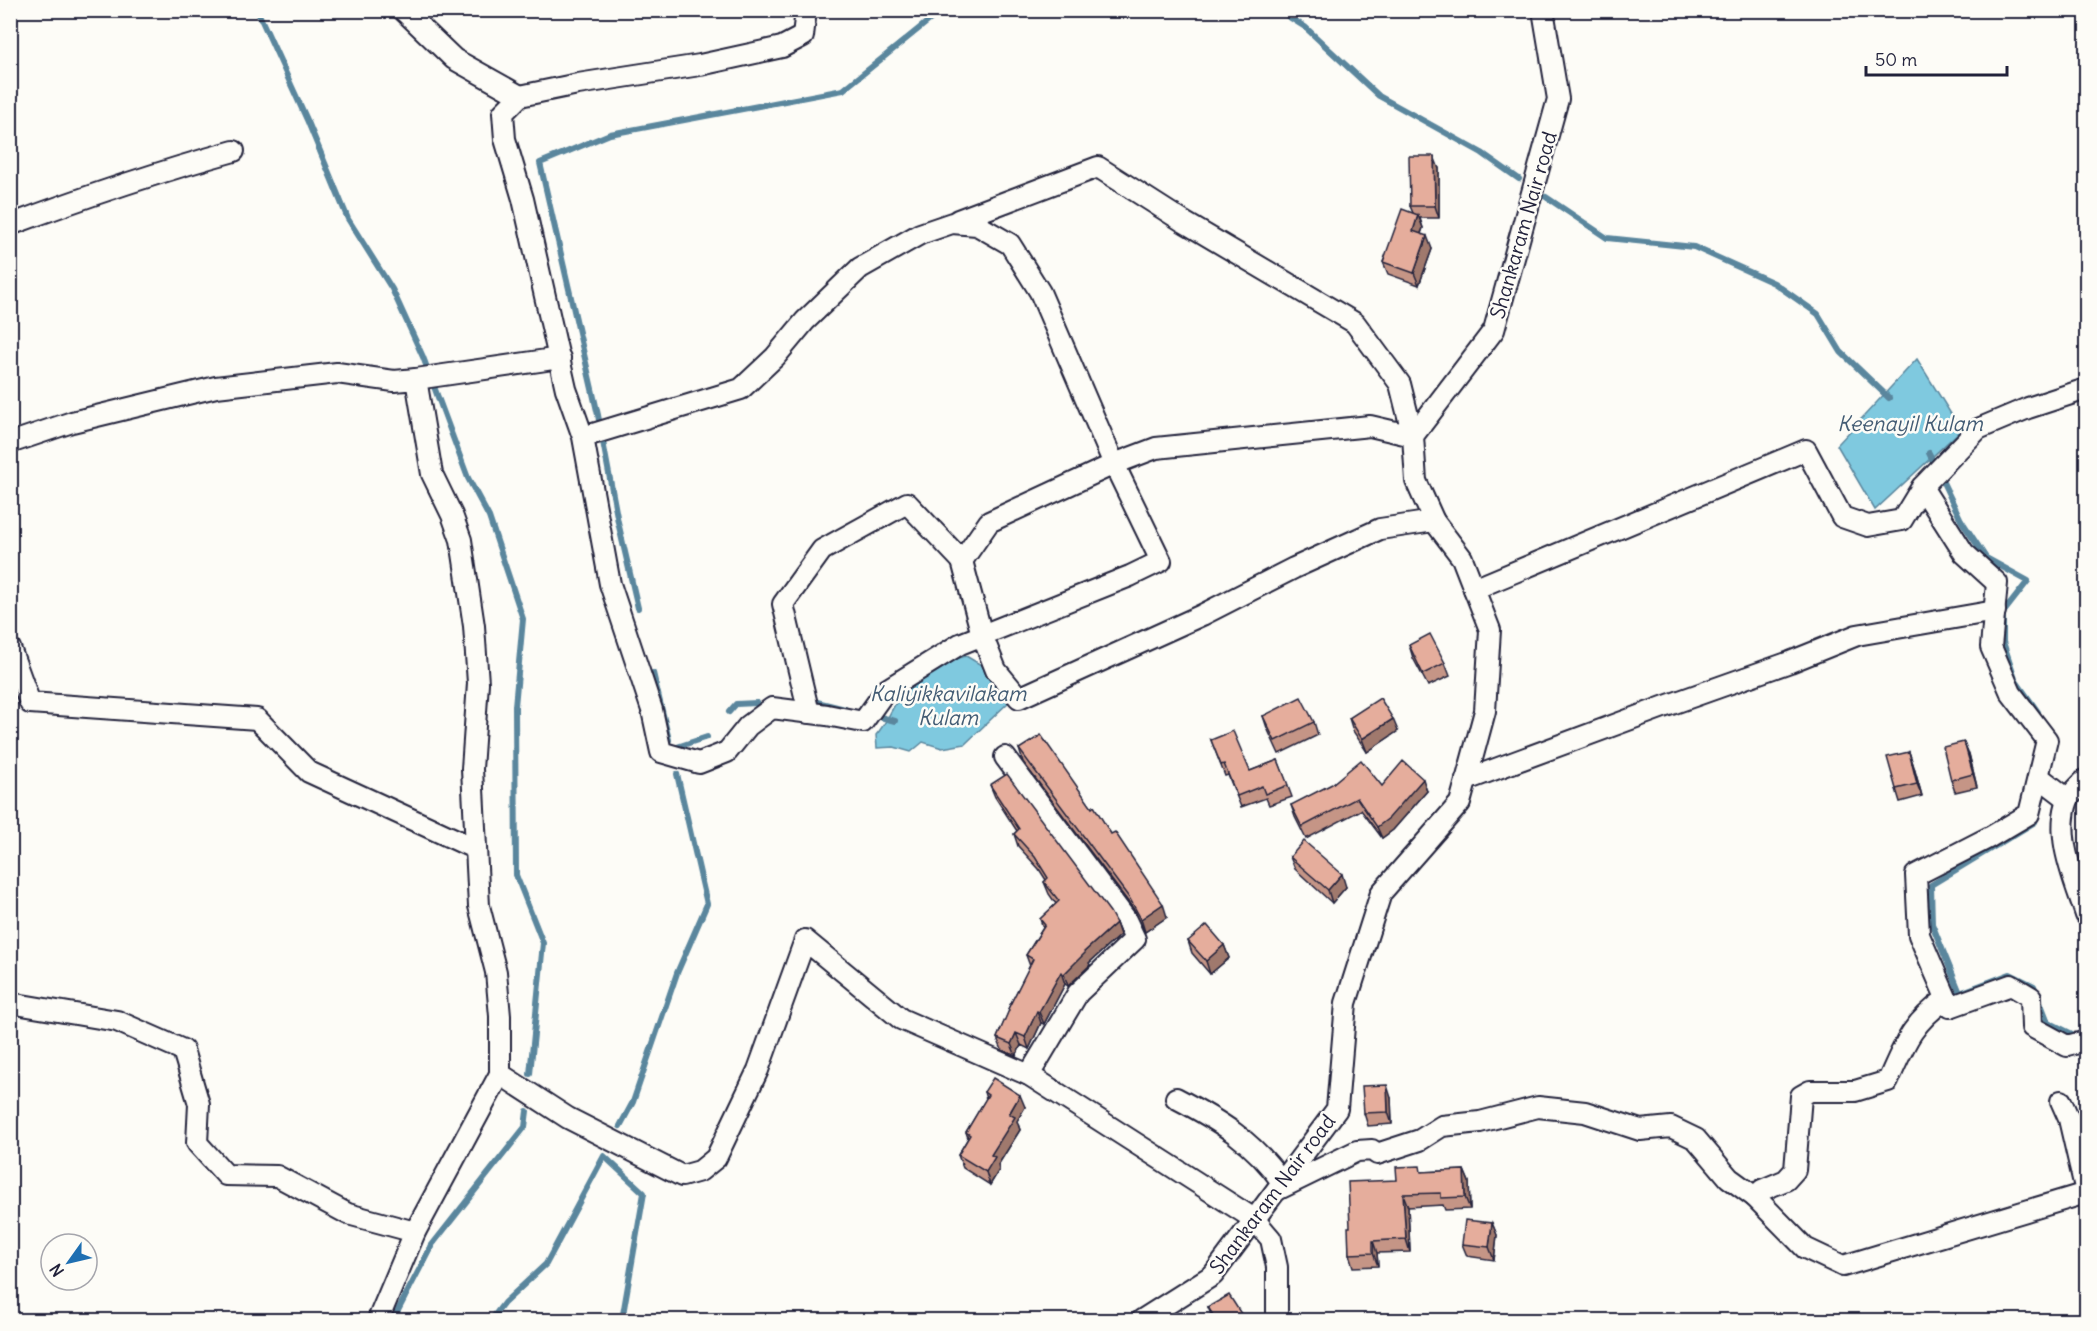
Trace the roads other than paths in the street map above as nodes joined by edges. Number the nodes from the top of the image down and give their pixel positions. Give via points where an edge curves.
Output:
1 (404, 10) edge
2 (806, 10) edge
3 (1543, 10) edge
4 (520, 96) junction
5 (234, 151) dead end
6 (952, 223) junction
7 (10, 225) edge
8 (560, 358) junction
9 (417, 379) junction
10 (2086, 388) edge
11 (595, 433) junction
12 (1413, 436) junction
13 (10, 443) edge
14 (1114, 464) junction
15 (1925, 484) junction
16 (1434, 521) junction
17 (962, 561) junction
18 (1474, 589) junction
19 (1995, 611) junction
20 (982, 635) junction
21 (10, 648) edge
22 (809, 713) junction
23 (1005, 757) dead end
24 (2039, 777) junction
25 (2086, 779) edge
26 (1466, 780) junction
27 (2062, 794) junction
28 (476, 849) junction
29 (2086, 915) edge
30 (1946, 999) junction
31 (10, 1003) edge
32 (2086, 1041) edge
33 (500, 1074) junction
34 (1029, 1075) junction
35 (1176, 1098) dead end
36 (2061, 1101) dead end
37 (2086, 1142) edge
38 (2078, 1161) junction
39 (1279, 1187) junction
40 (2086, 1192) edge
41 (1755, 1197) junction
42 (1254, 1219) junction
43 (416, 1232) junction
44 (378, 1320) edge
45 (1142, 1320) edge
46 (1277, 1320) edge

1 - 4 street via 454,59
2 - 4 street via 803,36 782,47 700,66
3 - 12 street, Shankaram Nair road via 1558,99 1494,330
4 - 8 street via 504,113 505,138
5 - 7 street via 179,166
6 - 11 street via 920,234 860,268 741,389
6 - 12 street via 1098,166 1184,222 1356,323 1400,384
6 - 14 street via 977,225 1010,244 1040,292
8 - 9 street
8 - 11 street via 566,388
9 - 13 street via 394,381 338,373 216,387 72,422
9 - 28 street via 432,474 460,540 474,626 478,683 472,769
10 - 15 street via 1978,429
11 - 22 street via 610,584 652,710 661,752 699,764 727,752 748,726 772,708
12 - 14 street via 1370,426 1156,448
12 - 16 street, Shankaram Nair road via 1416,481
14 - 17 street via 989,522
14 - 20 street via 1161,561
15 - 18 street via 1902,520 1868,525 1842,517 1806,450
15 - 19 street via 1964,553 1997,583
16 - 18 street, Shankaram Nair road via 1462,558
16 - 20 street via 1380,529 1019,698 996,670
17 - 20 street
17 - 22 street via 907,503 822,550 783,604
18 - 26 street, Shankaram Nair road via 1490,630 1485,711
19 - 24 street via 1991,647 2011,693 2047,740
19 - 26 street via 1857,635
20 - 22 street via 960,644 886,690 863,723
21 - 28 street via 30,703 257,719 309,772
23 - 34 street via 1125,918 1135,939 1078,993
24 - 27 street
24 - 30 street via 2029,814 1916,875 1919,935
25 - 27 street
26 - 39 street, Shankaram Nair road via 1460,803 1382,893 1346,1003 1337,1108
27 - 29 street via 2065,854
28 - 33 street via 479,906 496,972
30 - 32 street via 1950,1007 2011,985 2031,998 2032,1027 2067,1046
30 - 41 street via 1912,1030 1888,1081 1855,1091 1810,1091 1801,1096 1795,1170 1786,1180
31 - 43 street via 117,1021 183,1050 199,1104 197,1143 226,1174 277,1176 348,1214
33 - 34 street via 568,1118 682,1176 700,1171 716,1158 758,1070 805,940 901,1019
33 - 43 street
34 - 42 street
35 - 39 street via 1241,1136 1268,1162
36 - 38 street
37 - 38 street
38 - 40 street
39 - 41 street via 1357,1151 1383,1154 1420,1140 1442,1126 1480,1122 1538,1107 1585,1112 1640,1130 1671,1127 1696,1139 1730,1178
39 - 42 street, Shankaram Nair road
40 - 41 street via 1843,1266 1805,1248
42 - 45 street, Shankaram Nair road via 1213,1275
42 - 46 street via 1271,1239 1277,1267
43 - 44 street

